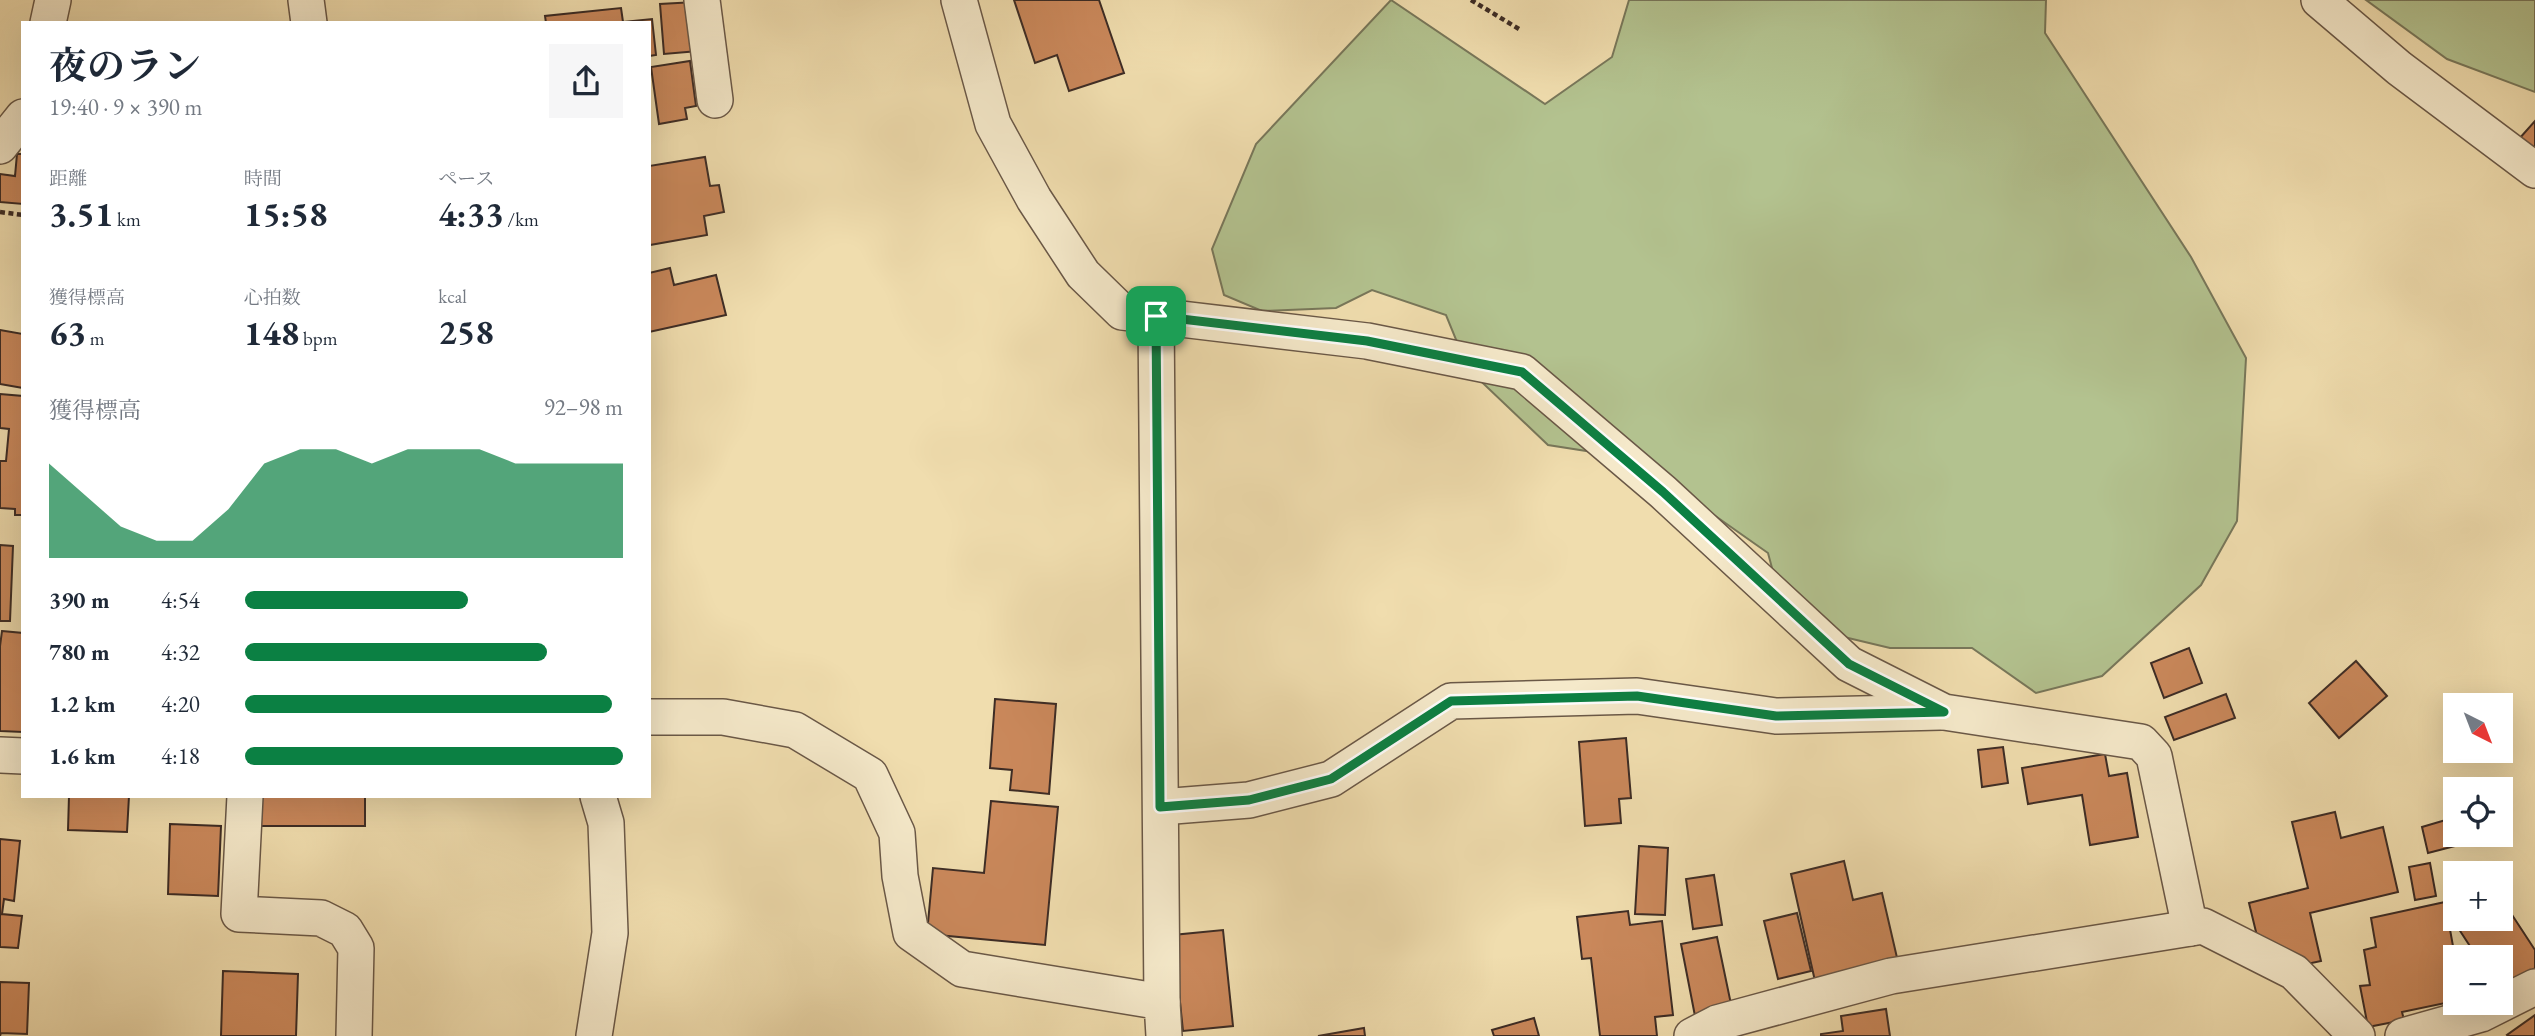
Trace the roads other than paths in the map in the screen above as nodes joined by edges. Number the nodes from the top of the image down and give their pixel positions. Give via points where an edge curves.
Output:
1 (53, 0) edge
2 (306, 0) edge
3 (702, 0) edge
4 (959, 0) edge
5 (2319, 0) edge
6 (48, 21) edge
7 (309, 21) edge
8 (715, 100) dead end
9 (21, 120) edge
10 (0, 146) edge
11 (2535, 170) edge
12 (1156, 316) junction
13 (1944, 712) junction
14 (651, 717) edge
15 (0, 755) edge
16 (21, 756) edge
17 (246, 798) edge
18 (599, 798) edge
19 (1160, 807) junction
20 (2190, 928) junction
21 (2535, 987) edge
22 (1163, 1019) edge
23 (354, 1036) edge
24 (594, 1036) edge
25 (1692, 1036) edge
26 (2357, 1036) edge
27 (2403, 1036) edge

1 - 6 street
2 - 7 street
3 - 8 street
4 - 12 street via 993,124 1034,200 1083,274 1122,312
5 - 11 street via 2399,68
9 - 10 street
12 - 13 street via 1367,341 1522,372 1663,492 1849,664
12 - 19 street
13 - 19 street via 1776,716 1637,696 1451,701 1331,779 1249,800
13 - 20 street via 2141,742 2154,756
14 - 22 street via 723,717 795,730 870,775 897,832 911,933 962,969
15 - 16 street
17 - 23 street via 239,914 321,918 345,930 356,948
18 - 24 street via 606,823 610,933
19 - 22 street
20 - 25 street via 1891,976 1717,1023
20 - 26 street via 2203,926 2294,972
21 - 27 street via 2481,1014

